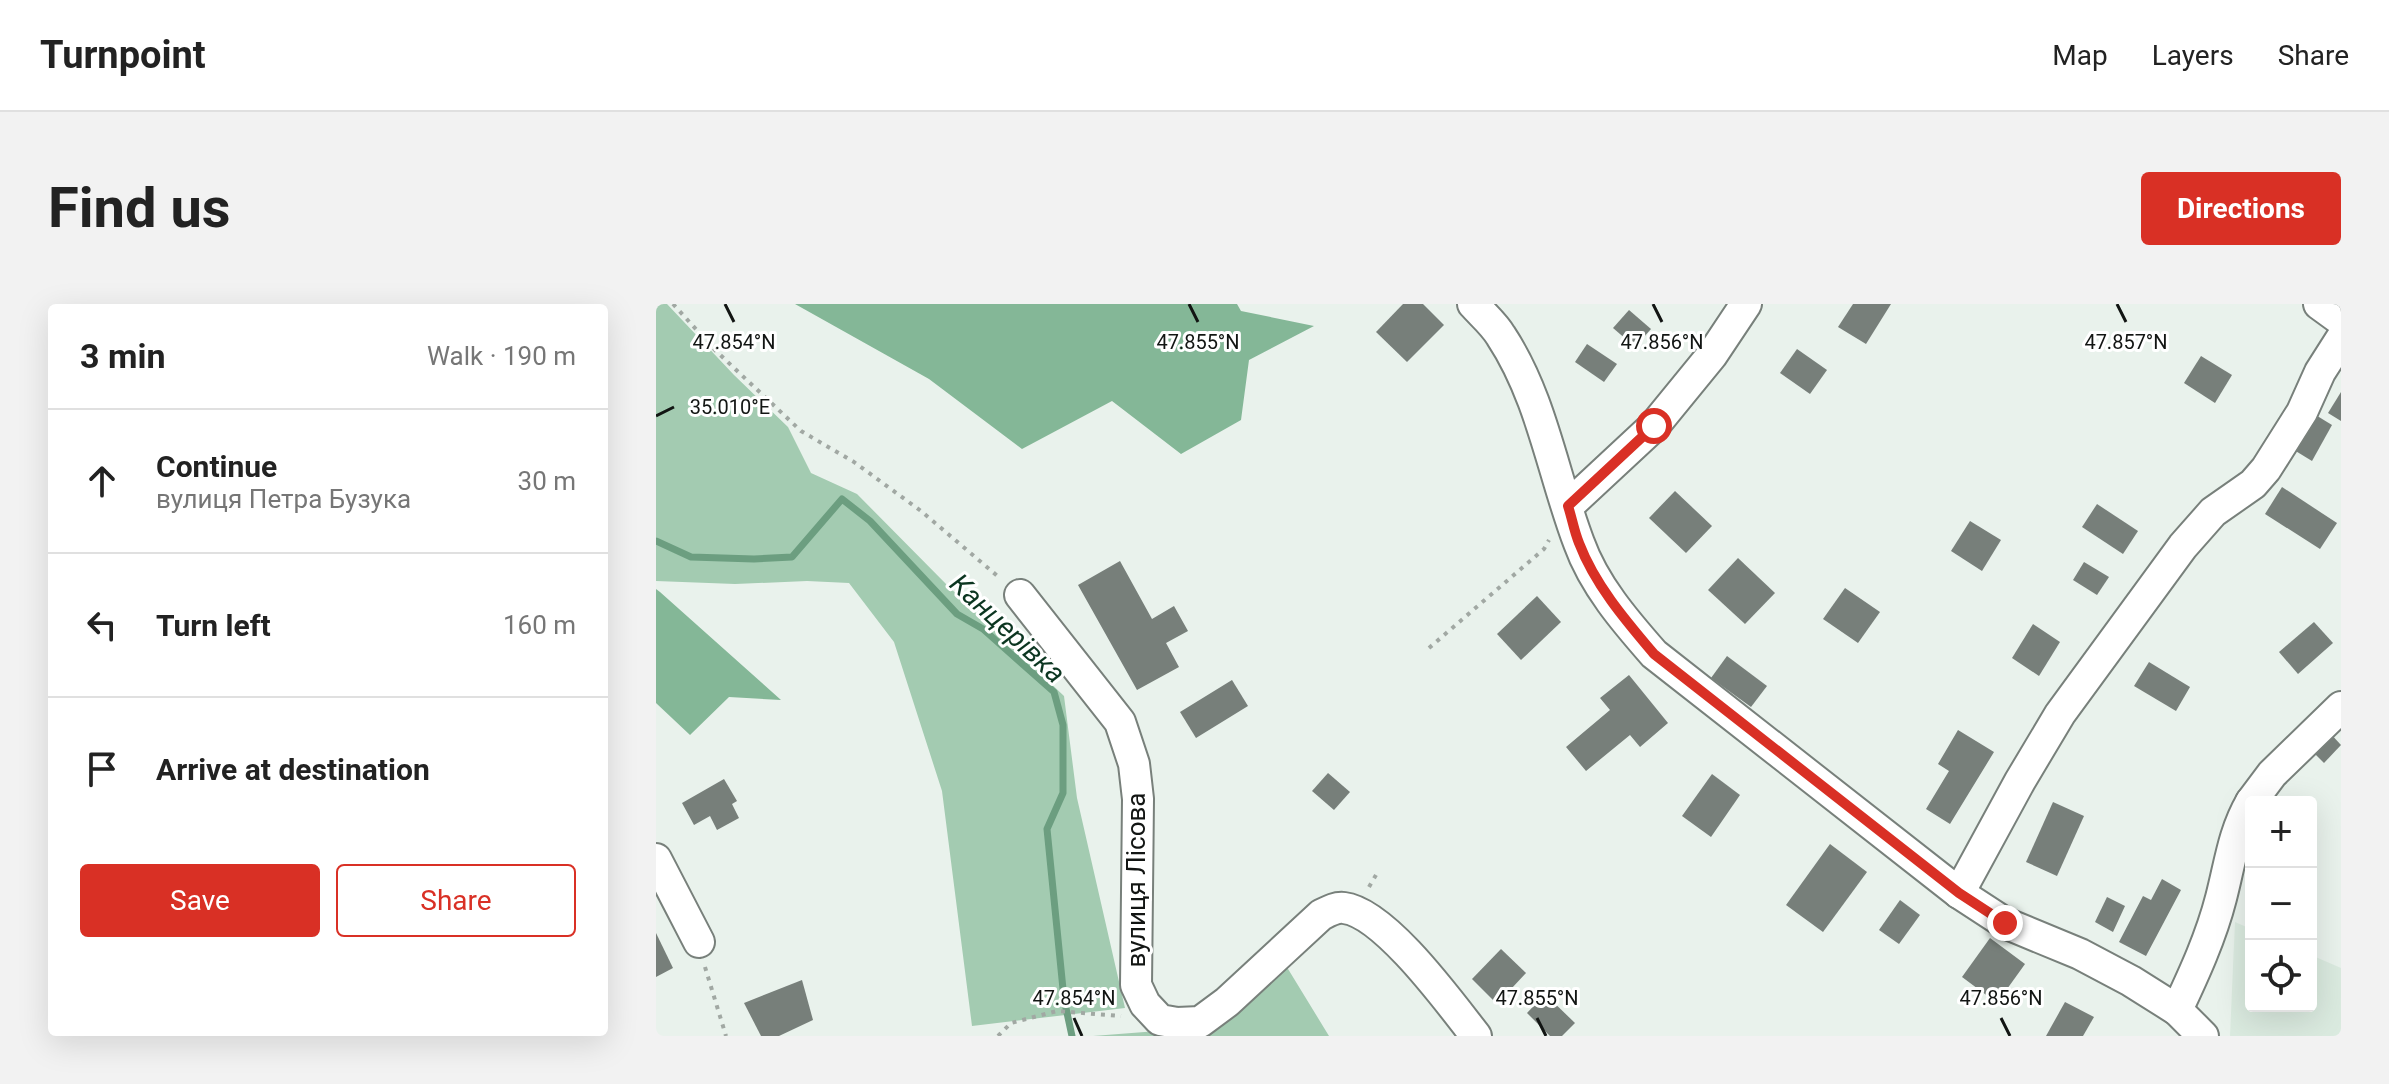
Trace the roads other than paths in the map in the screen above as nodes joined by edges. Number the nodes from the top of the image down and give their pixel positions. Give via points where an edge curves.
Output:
1 (1473, 304) edge
2 (1746, 304) edge
3 (2319, 304) edge
4 (2341, 320) edge
5 (2341, 339) edge
6 (1568, 506) junction
7 (1020, 595) road end
8 (2341, 707) edge
9 (2256, 796) edge
10 (2245, 812) edge
11 (656, 859) edge
12 (1959, 893) junction
13 (699, 942) road end
14 (2177, 1010) junction
15 (1476, 1036) edge
16 (2203, 1036) edge

1 - 6 street via 1500,334 1520,370
2 - 6 street via 1654,426
3 - 4 street
5 - 12 street via 2266,469 2213,512 2183,546 2060,714
6 - 12 street via 1598,581 1654,654
7 - 15 street, вулиця Лісова via 1120,722 1134,764 1136,985 1160,1020 1200,1022 1321,915 1339,907 1372,920 1428,973
8 - 9 street
10 - 14 street via 2200,961
11 - 13 street
12 - 14 street via 2005,923 2080,954
14 - 16 street

